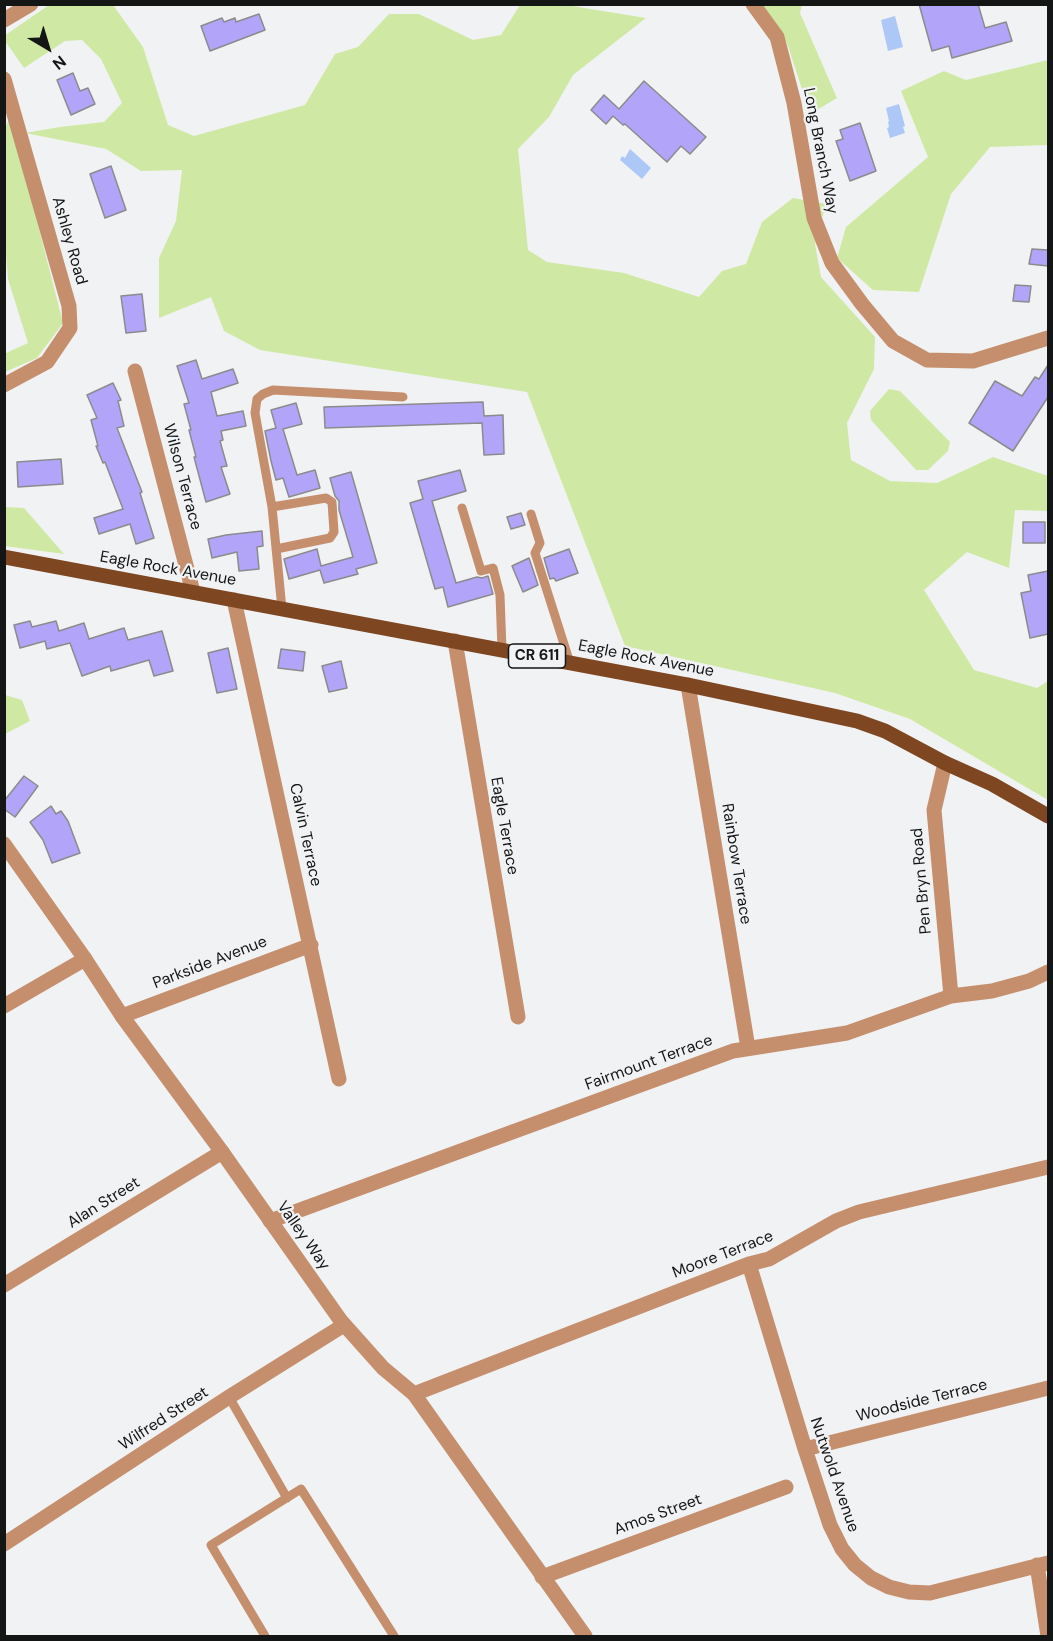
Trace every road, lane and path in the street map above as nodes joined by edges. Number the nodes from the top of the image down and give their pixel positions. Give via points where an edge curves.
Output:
1 (31, 4) edge
2 (753, 4) edge
3 (4, 20) edge
4 (4, 79) edge
5 (1048, 338) edge
6 (135, 371) dead end
7 (4, 385) edge
8 (403, 397) dead end
9 (272, 507) junction
10 (462, 508) dead end
11 (531, 514) dead end
12 (276, 549) junction
13 (4, 557) edge
14 (193, 592) junction
15 (234, 600) junction
16 (282, 609) junction
17 (455, 641) junction
18 (502, 650) junction
19 (570, 663) junction
20 (688, 685) junction
21 (945, 763) junction
22 (1048, 816) edge
23 (4, 844) edge
24 (311, 945) junction
25 (85, 958) junction
26 (1048, 972) edge
27 (951, 996) junction
28 (4, 1006) edge
29 (122, 1016) junction
30 (518, 1017) dead end
31 (748, 1048) junction
32 (339, 1079) dead end
33 (222, 1152) junction
34 (1048, 1167) edge
35 (270, 1221) junction
36 (749, 1264) junction
37 (4, 1285) edge
38 (344, 1325) junction
39 (1048, 1388) edge
40 (414, 1394) junction
41 (229, 1398) junction
42 (805, 1449) junction
43 (786, 1487) dead end
44 (286, 1498) junction
45 (4, 1544) edge
46 (1043, 1564) edge
47 (542, 1577) junction
48 (265, 1636) edge
49 (394, 1636) edge
50 (585, 1636) edge
51 (1048, 1636) edge

1 - 3 street
2 - 5 street, Long Branch Way via 777,37 794,103 814,218 832,263 893,342 927,360 973,361
4 - 7 street, Ashley Road via 69,306 70,328 47,362
6 - 14 street, Wilson Terrace
8 - 9 lane via 273,390 257,399 255,413
9 - 12 lane
9 - 12 lane via 326,498 332,502 334,532 330,538
10 - 18 lane via 481,571 493,568 500,595
11 - 19 lane via 540,543 535,554
12 - 16 lane
13 - 14 main road, Eagle Rock Avenue / CR 611
14 - 15 main road, Eagle Rock Avenue / CR 611
15 - 16 main road, Eagle Rock Avenue / CR 611
15 - 24 street, Calvin Terrace
16 - 17 main road, Eagle Rock Avenue / CR 611
17 - 18 main road, Eagle Rock Avenue / CR 611
17 - 30 street, Eagle Terrace
18 - 19 main road, Eagle Rock Avenue / CR 611
19 - 20 main road, Eagle Rock Avenue / CR 611
20 - 21 main road, Eagle Rock Avenue / CR 611 via 856,721 885,731
20 - 31 street, Rainbow Terrace
21 - 22 main road, Eagle Rock Avenue / CR 611
21 - 27 street, Pen Bryn Road via 934,810
23 - 25 street, Valley Way
24 - 29 street, Parkside Avenue
24 - 32 street, Calvin Terrace
25 - 28 street
25 - 29 street, Valley Way
26 - 27 street, Fairmount Terrace via 992,991
27 - 31 street, Fairmount Terrace via 847,1033
29 - 33 street, Valley Way
31 - 35 street, Fairmount Terrace
33 - 35 street, Valley Way
33 - 37 street, Alan Street
34 - 36 street, Moore Terrace via 858,1212 769,1260
35 - 38 street, Valley Way
36 - 40 street, Moore Terrace
36 - 42 street, Nutwold Avenue
38 - 40 street, Valley Way via 383,1368
38 - 41 street, Wilfred Street
39 - 42 street, Woodside Terrace
40 - 47 street, Valley Way
41 - 44 lane
41 - 45 street, Wilfred Street
42 - 46 street, Nutwold Avenue via 842,1550 871,1578 889,1587 930,1593
43 - 47 street, Amos Street
44 - 48 lane via 211,1545
44 - 49 lane via 301,1489
46 - 51 street
47 - 50 street, Valley Way

